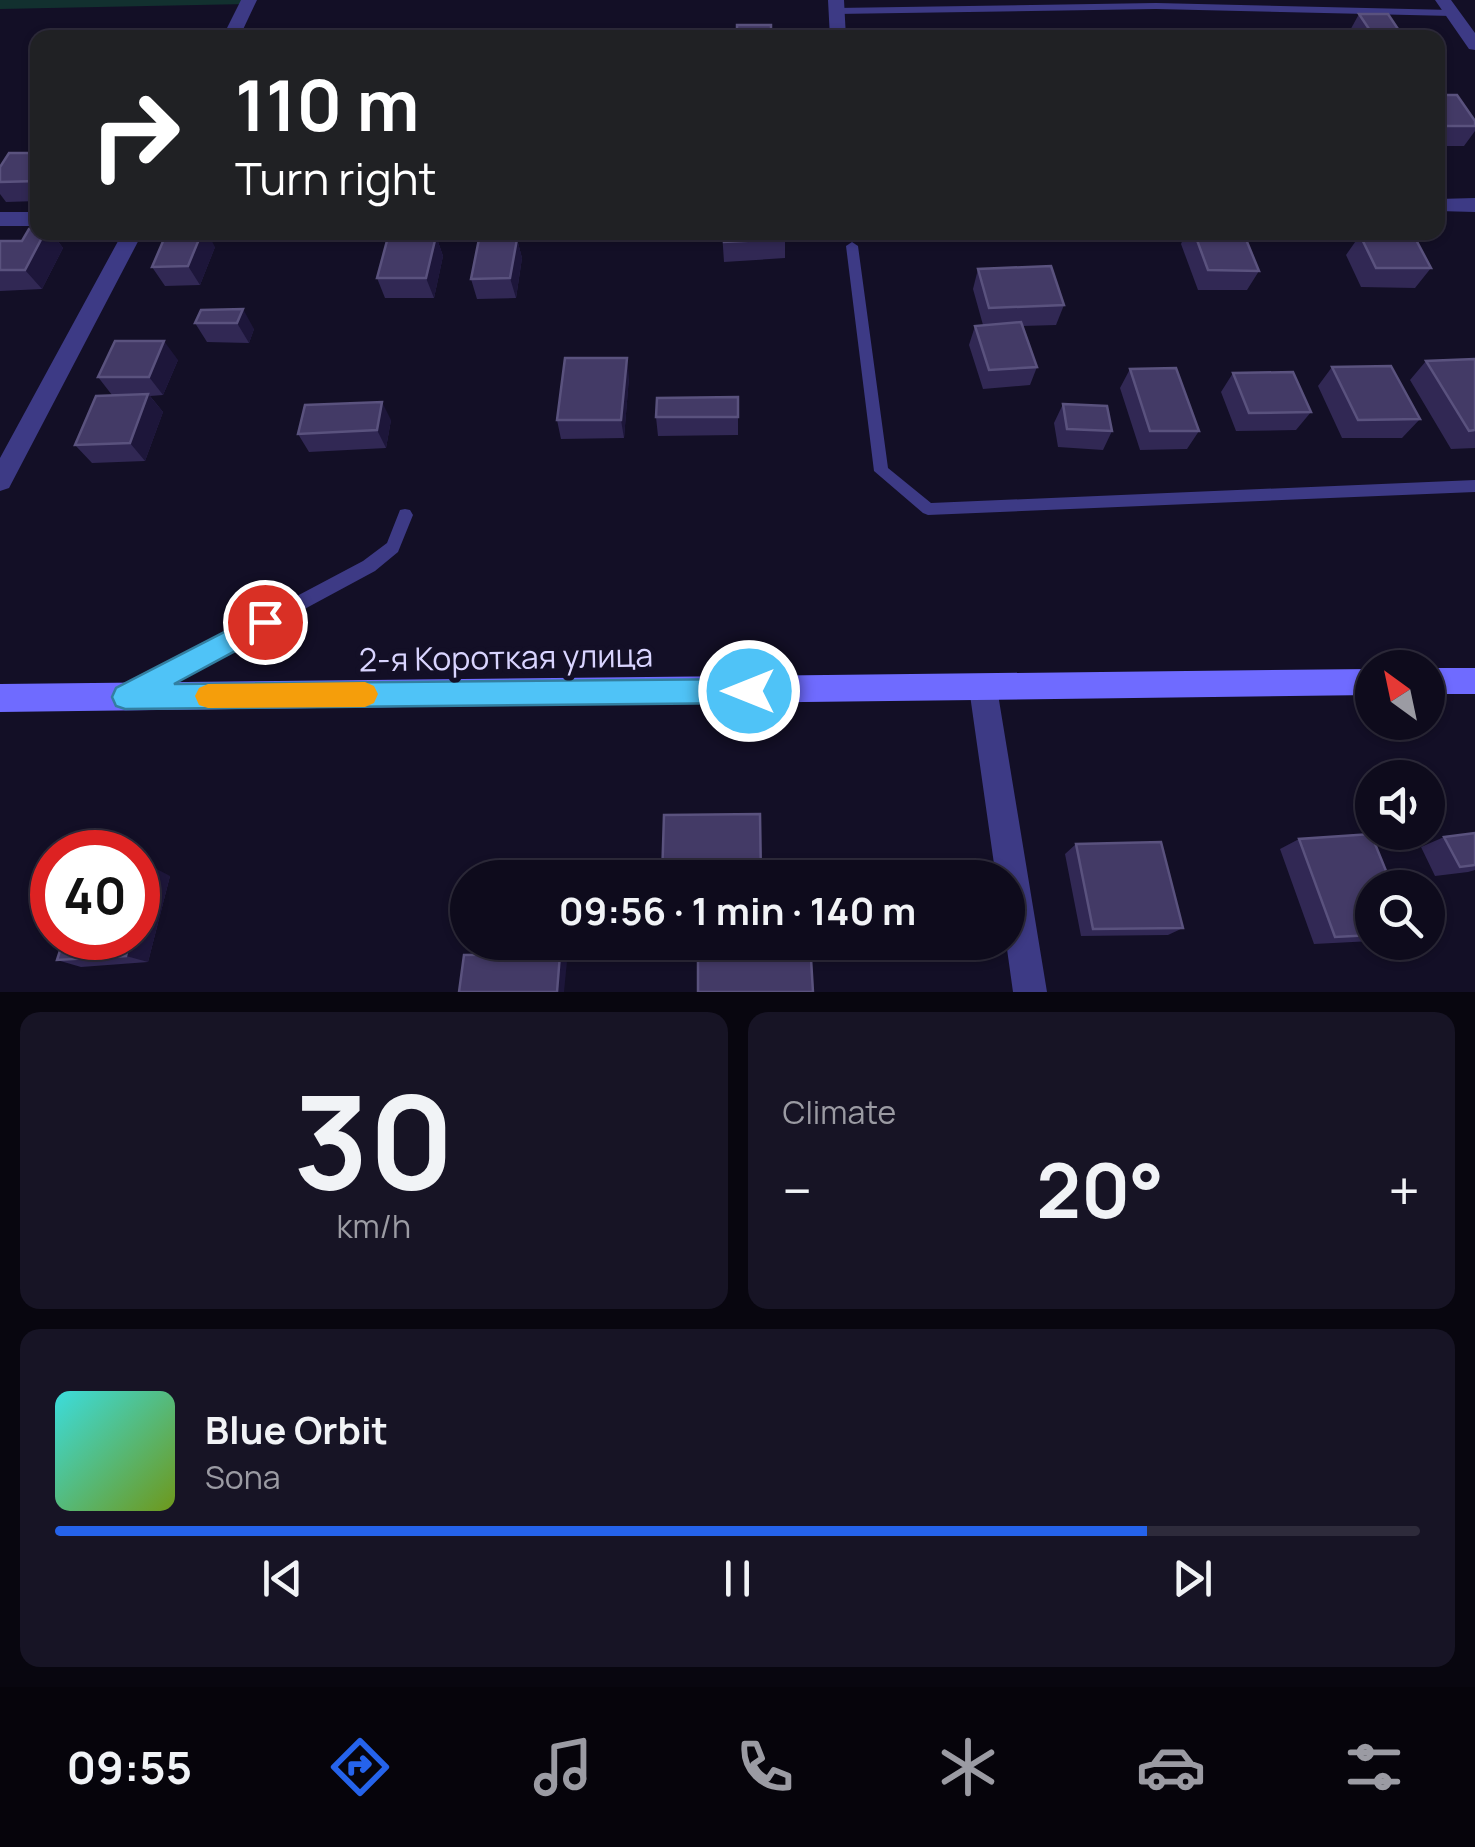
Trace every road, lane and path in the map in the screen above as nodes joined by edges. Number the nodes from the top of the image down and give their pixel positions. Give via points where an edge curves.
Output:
1 (248, 2) edge
2 (836, 6) edge
3 (1448, 6) edge
4 (234, 30) edge
5 (1475, 45) edge
6 (1445, 204) edge
7 (1475, 205) edge
8 (0, 219) edge
9 (30, 219) edge
10 (129, 240) edge
11 (852, 246) dead end
12 (0, 481) edge
13 (1475, 486) edge
14 (404, 516) dead end
15 (1475, 681) edge
16 (1355, 682) edge
17 (1445, 682) edge
18 (983, 688) junction
19 (125, 697) junction
20 (0, 698) edge
21 (1030, 992) edge

1 - 4 street
2 - 3 lane
3 - 5 street
6 - 7 street
8 - 9 street
10 - 12 street
11 - 13 lane via 881,471 928,509
14 - 19 lane via 393,547 370,566
15 - 17 street
16 - 18 street, 2-я Короткая улица
18 - 19 street, 2-я Короткая улица
18 - 21 street
19 - 20 street, 2-я Короткая улица

